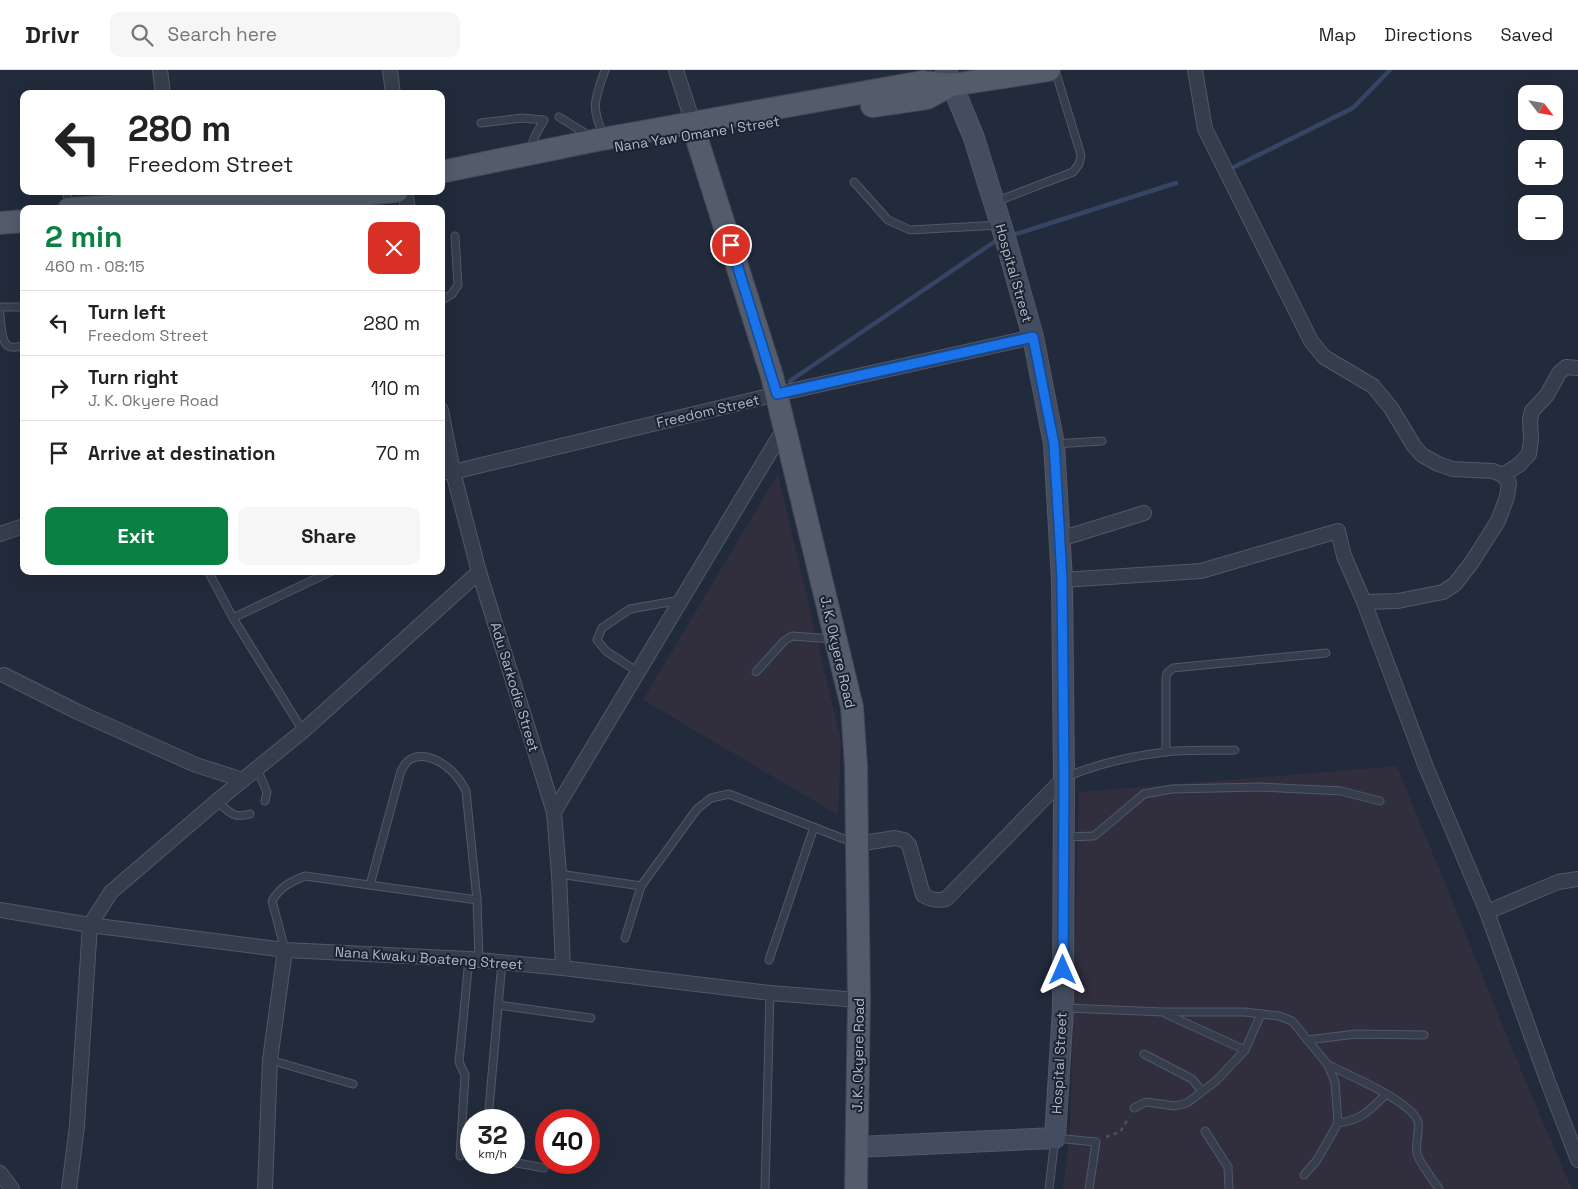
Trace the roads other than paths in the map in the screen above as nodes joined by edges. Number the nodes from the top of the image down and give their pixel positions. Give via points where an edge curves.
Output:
1 (160, 70) edge
2 (390, 70) edge
3 (605, 70) edge
4 (676, 70) edge
5 (1049, 70) edge
6 (1055, 70) edge
7 (1195, 70) edge
8 (949, 77) edge
9 (162, 90) edge
10 (392, 90) edge
11 (559, 117) dead end
12 (481, 123) dead end
13 (694, 128) junction
14 (601, 139) junction
15 (529, 153) junction
16 (445, 171) edge
17 (445, 181) edge
18 (854, 182) dead end
19 (247, 195) edge
20 (358, 195) edge
21 (174, 201) edge
22 (994, 203) junction
23 (100, 205) edge
24 (259, 205) edge
25 (20, 210) edge
26 (0, 211) edge
27 (20, 221) edge
28 (0, 223) edge
29 (1003, 233) junction
30 (455, 236) dead end
31 (445, 298) edge
32 (0, 307) edge
33 (20, 307) edge
34 (0, 314) edge
35 (1033, 337) junction
36 (20, 347) edge
37 (1578, 368) edge
38 (777, 394) junction
39 (785, 427) junction
40 (1102, 441) dead end
41 (1054, 444) junction
42 (445, 451) edge
43 (447, 472) edge
44 (1503, 475) junction
45 (1144, 513) dead end
46 (20, 527) edge
47 (0, 534) edge
48 (1060, 539) junction
49 (479, 572) junction
50 (210, 575) edge
51 (324, 575) edge
52 (1062, 580) junction
53 (681, 600) junction
54 (1364, 602) junction
55 (233, 618) junction
56 (836, 639) junction
57 (1326, 653) dead end
58 (638, 672) junction
59 (756, 672) dead end
60 (4, 676) dead end
61 (303, 730) junction
62 (1235, 750) dead end
63 (1166, 752) junction
64 (257, 770) junction
65 (1064, 778) junction
66 (243, 780) junction
67 (217, 801) junction
68 (265, 801) dead end
69 (1380, 801) dead end
70 (554, 812) junction
71 (250, 814) dead end
72 (814, 827) junction
73 (1064, 837) junction
74 (857, 844) junction
75 (559, 874) junction
76 (1578, 878) edge
77 (370, 885) junction
78 (641, 886) junction
79 (476, 900) junction
80 (0, 910) edge
81 (1488, 912) junction
82 (90, 925) junction
83 (625, 938) dead end
84 (285, 950) junction
85 (474, 959) junction
86 (769, 960) dead end
87 (502, 962) junction
88 (564, 968) junction
89 (770, 993) junction
90 (859, 1000) junction
91 (498, 1005) junction
92 (1063, 1008) junction
93 (1164, 1012) junction
94 (1261, 1014) junction
95 (591, 1018) dead end
96 (1424, 1035) dead end
97 (1307, 1040) junction
98 (1245, 1050) junction
99 (1144, 1054) dead end
100 (270, 1060) junction
101 (1328, 1065) junction
102 (353, 1084) dead end
103 (1202, 1091) junction
104 (1386, 1094) junction
105 (1134, 1108) road end
106 (463, 1109) edge
107 (489, 1109) edge
108 (1338, 1123) junction
109 (1205, 1130) dead end
110 (1055, 1138) junction
111 (857, 1147) junction
112 (1578, 1160) edge
113 (0, 1173) edge
114 (1304, 1175) dead end
115 (12, 1189) edge
116 (69, 1189) edge
117 (265, 1189) edge
118 (765, 1189) edge
119 (856, 1189) edge
120 (1050, 1189) edge
121 (1089, 1189) edge
122 (1229, 1189) edge
123 (1439, 1189) edge

1 - 9 street
2 - 10 street
3 - 14 lane via 595,106
4 - 13 street
5 - 8 main road, Nana Yaw Omane I Street
6 - 22 lane via 1081,155 1079,164 1073,172
7 - 44 street via 1205,129 1311,341 1324,357 1373,386 1422,455 1453,469 1493,471
8 - 13 main road, Nana Yaw Omane I Street via 926,98
8 - 22 street, Hospital Street via 974,138
11 - 14 lane
12 - 15 lane via 522,118 544,120
13 - 14 main road, Nana Yaw Omane I Street
13 - 17 main road, Nana Yaw Omane I Street
13 - 38 main road, J. K. Okyere Road
14 - 15 main road, Nana Yaw Omane I Street
15 - 16 main road, Nana Yaw Omane I Street
18 - 29 lane via 888,220 910,230
19 - 21 main road
20 - 24 main road
21 - 23 main road
22 - 29 street, Hospital Street
25 - 26 main road
27 - 28 main road
29 - 35 street, Hospital Street
30 - 31 lane via 458,285
32 - 33 lane
34 - 36 lane via 6,345
35 - 38 street, Freedom Street
35 - 41 street, Hospital Street
37 - 44 street via 1566,367 1559,373 1547,395 1532,411 1529,454
38 - 39 main road, J. K. Okyere Road
38 - 43 street, Freedom Street
39 - 53 street
39 - 56 main road, J. K. Okyere Road
40 - 41 lane
41 - 48 street, Hospital Street
42 - 43 street, Adu Sarkodie Street
43 - 49 street, Adu Sarkodie Street
44 - 54 street via 1509,483 1498,521 1455,584 1443,592 1405,600
45 - 48 street
46 - 47 street
48 - 52 street, Hospital Street
49 - 61 street
49 - 70 street, Adu Sarkodie Street
50 - 55 lane
51 - 55 lane
52 - 54 street via 1201,571 1338,532 1344,556
52 - 65 street, Hospital Street
53 - 58 street
53 - 58 lane via 630,609 602,628 597,640 606,651
54 - 81 street via 1426,766
55 - 61 lane
56 - 59 lane via 792,636
56 - 74 main road, J. K. Okyere Road via 852,707
57 - 63 lane via 1173,668 1166,679
58 - 70 street
60 - 66 street via 196,765
61 - 64 street
62 - 63 lane
63 - 65 lane via 1107,763
64 - 66 street
64 - 68 lane via 268,792
65 - 73 street, Hospital Street
65 - 74 street via 946,899 930,900 923,895 909,845 904,840 896,838
66 - 67 street
67 - 71 lane via 232,815
67 - 82 street via 115,887
69 - 73 lane via 1341,791 1260,787 1172,789 1144,794 1094,836
70 - 75 street, Adu Sarkodie Street
72 - 74 lane
72 - 78 lane via 730,794 711,798 697,809
72 - 86 lane
73 - 92 street, Hospital Street
74 - 90 main road, J. K. Okyere Road
75 - 78 lane
75 - 88 street, Adu Sarkodie Street
76 - 81 street via 1558,882
77 - 79 lane
77 - 79 lane via 401,771 407,762 418,757 430,757 457,777 466,791
77 - 84 lane via 305,876 289,882 272,901
78 - 83 lane
79 - 85 lane
80 - 82 street, Nana Kwaku Boateng Street
81 - 112 street
82 - 84 street, Nana Kwaku Boateng Street
82 - 116 street via 78,1126
84 - 85 street, Nana Kwaku Boateng Street
84 - 100 street
85 - 87 street, Nana Kwaku Boateng Street
85 - 106 lane via 459,1062 465,1074
87 - 88 street, Nana Kwaku Boateng Street
87 - 91 lane
88 - 89 street, Nana Kwaku Boateng Street
89 - 90 street, Nana Kwaku Boateng Street
89 - 118 lane
90 - 111 main road, J. K. Okyere Road
91 - 95 lane
91 - 107 lane
92 - 93 lane
92 - 110 street, Hospital Street
93 - 94 lane
93 - 98 lane
94 - 97 lane via 1292,1021
94 - 98 lane
96 - 97 lane via 1356,1034
97 - 101 lane
98 - 103 lane
99 - 103 lane via 1192,1079
100 - 102 lane
100 - 117 street
101 - 104 lane
101 - 108 lane via 1335,1082
103 - 105 lane via 1187,1103 1175,1106 1146,1102
104 - 108 lane via 1367,1113 1351,1122
104 - 123 lane via 1410,1109 1418,1122 1417,1154
108 - 114 lane via 1317,1160
109 - 122 lane via 1228,1167
110 - 111 street
110 - 120 lane
110 - 121 lane via 1096,1142
111 - 119 main road, J. K. Okyere Road
113 - 115 street

